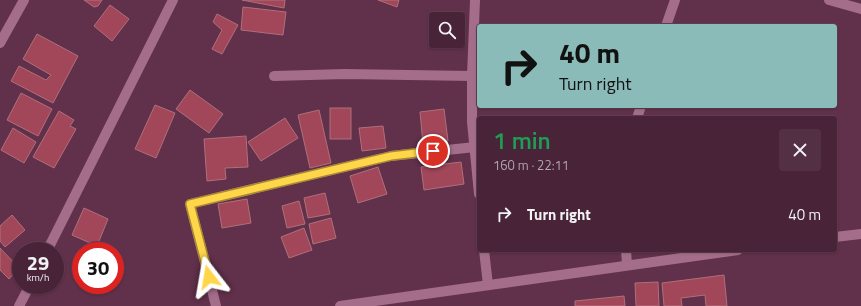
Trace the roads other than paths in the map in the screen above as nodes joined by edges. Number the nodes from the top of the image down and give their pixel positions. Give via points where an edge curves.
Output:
1 (24, 0) edge
2 (173, 0) edge
3 (475, 0) edge
4 (675, 0) edge
5 (829, 0) edge
6 (861, 9) edge
7 (667, 24) edge
8 (0, 43) edge
9 (274, 76) dead end
10 (472, 76) junction
11 (475, 147) junction
12 (477, 170) edge
13 (861, 234) edge
14 (837, 237) edge
15 (52, 242) edge
16 (484, 252) edge
17 (626, 252) edge
18 (723, 252) edge
19 (627, 265) junction
20 (488, 285) junction
21 (25, 294) edge
22 (19, 306) edge
23 (216, 306) edge
24 (340, 306) edge

1 - 8 street
2 - 15 street
3 - 10 street
4 - 7 street
5 - 6 street
9 - 10 street
10 - 11 street
11 - 12 street
11 - 23 street via 391,156 190,204
13 - 14 street
16 - 20 street
17 - 19 street
18 - 19 street
19 - 20 street
20 - 24 street
21 - 22 street

